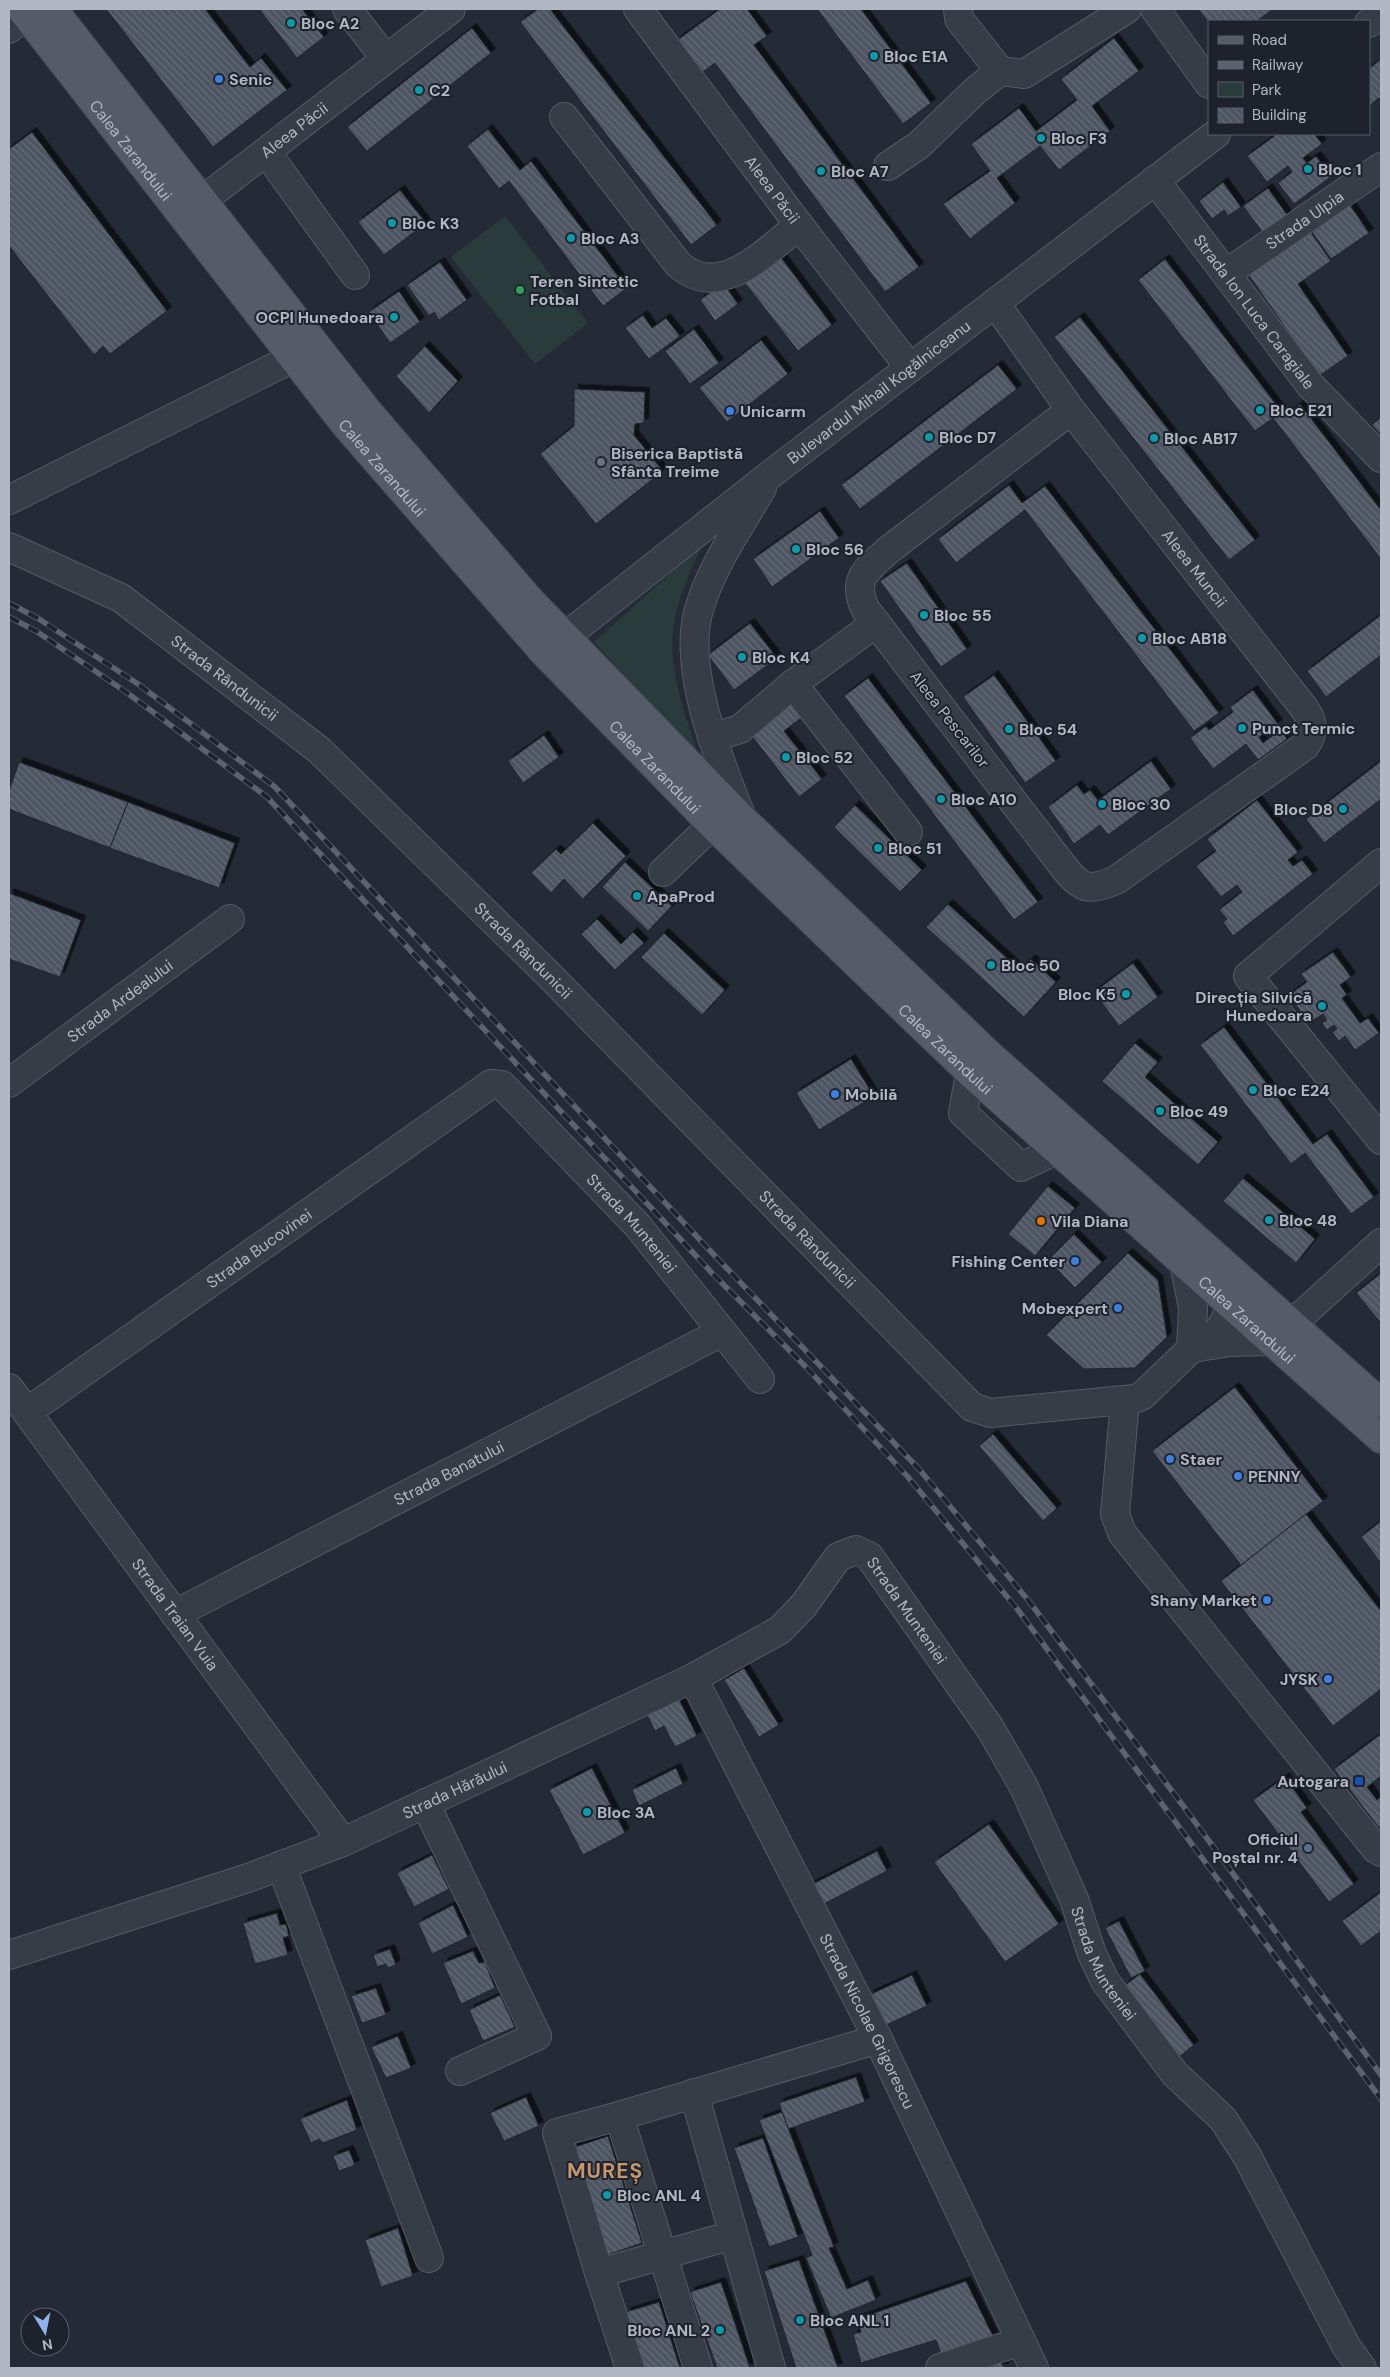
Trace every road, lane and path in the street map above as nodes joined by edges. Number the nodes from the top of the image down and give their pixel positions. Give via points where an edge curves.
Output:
1 (54, 9) edge
2 (347, 9) edge
3 (451, 9) edge
4 (638, 9) edge
5 (958, 9) edge
6 (1127, 9) edge
7 (1155, 9) edge
8 (1381, 14) edge
9 (22, 15) edge
10 (1370, 22) edge
11 (386, 59) junction
12 (1000, 71) junction
13 (1208, 83) edge
14 (564, 117) dead end
15 (1215, 135) edge
16 (267, 153) junction
17 (888, 166) dead end
18 (1381, 168) edge
19 (1155, 180) junction
20 (203, 200) junction
21 (799, 225) junction
22 (1227, 273) junction
23 (355, 275) dead end
24 (995, 303) junction
25 (291, 359) junction
26 (910, 368) junction
27 (1071, 410) junction
28 (1381, 458) edge
29 (771, 474) junction
30 (9, 500) edge
31 (9, 547) edge
32 (876, 624) junction
33 (555, 645) junction
34 (793, 684) junction
35 (712, 738) junction
36 (742, 818) junction
37 (712, 824) junction
38 (908, 832) dead end
39 (1381, 863) edge
40 (663, 872) dead end
41 (1098, 888) joint
42 (230, 919) dead end
43 (970, 1073) junction
44 (9, 1082) edge
45 (490, 1084) joint
46 (1381, 1140) edge
47 (1056, 1150) junction
48 (1381, 1242) edge
49 (1184, 1263) junction
50 (1252, 1287) junction
51 (1233, 1306) junction
52 (1294, 1324) junction
53 (722, 1332) junction
54 (1273, 1342) junction
55 (1190, 1349) junction
56 (760, 1379) dead end
57 (9, 1388) edge
58 (1125, 1401) junction
59 (1381, 1403) edge
60 (27, 1412) junction
61 (1381, 1439) edge
62 (856, 1550) joint
63 (175, 1614) junction
64 (693, 1678) junction
65 (425, 1803) junction
66 (342, 1842) junction
67 (1381, 1852) edge
68 (281, 1865) junction
69 (9, 1955) edge
70 (878, 2039) junction
71 (460, 2071) dead end
72 (694, 2093) junction
73 (619, 2116) junction
74 (733, 2235) junction
75 (662, 2256) junction
76 (429, 2258) dead end
77 (599, 2273) junction
78 (1021, 2340) junction
79 (630, 2368) edge
80 (698, 2368) edge
81 (771, 2368) edge
82 (940, 2368) edge
83 (1034, 2368) edge
84 (1362, 2368) edge

1 - 20 main road, Calea Zarandului
2 - 11 street
3 - 11 street, Aleea Păcii
4 - 21 street, Aleea Păcii
5 - 12 street via 959,19
6 - 12 street via 1024,74
7 - 13 street
8 - 10 street
9 - 25 main road, Calea Zarandului
11 - 16 street, Aleea Păcii
12 - 17 street via 920,145
14 - 21 street via 687,273 700,278 714,278 740,271
15 - 19 street, Bulevardul Mihail Kogălniceanu
16 - 20 street, Aleea Păcii
16 - 23 street
18 - 22 street, Strada Ulpia
19 - 22 street, Strada Ion Luca Caragiale
19 - 24 street, Bulevardul Mihail Kogălniceanu
20 - 33 main road, Calea Zarandului via 367,410 531,601
21 - 26 street, Aleea Păcii
22 - 28 street, Strada Ion Luca Caragiale via 1310,385
24 - 26 street, Bulevardul Mihail Kogălniceanu
24 - 27 street, Aleea Muncii
25 - 30 street
25 - 33 main road, Calea Zarandului via 346,426
26 - 29 street, Bulevardul Mihail Kogălniceanu
27 - 32 street, Aleea Pescarilor via 870,567 860,579 861,600
27 - 41 street, Aleea Muncii via 1304,708 1313,726 1311,738 1305,746 1116,880
29 - 33 street, Bulevardul Mihail Kogălniceanu
29 - 35 street via 712,577 698,615 696,641 700,688
31 - 58 street, Strada Rândunicii via 121,598 319,750 548,974 966,1403 990,1413
32 - 34 street
32 - 41 street, Aleea Pescarilor via 1075,881 1086,887
33 - 36 main road, Calea Zarandului
33 - 37 main road, Calea Zarandului
34 - 35 street via 740,729
34 - 38 street
35 - 36 street
36 - 50 main road, Calea Zarandului via 989,1054
37 - 40 street
37 - 43 main road, Calea Zarandului
39 - 46 street via 1248,976
42 - 44 street, Strada Ardealului
43 - 47 main road, Calea Zarandului
43 - 47 street via 963,1114 1021,1167
45 - 53 street, Strada Munteniei via 502,1085 638,1226
45 - 60 street, Strada Bucovinei
47 - 49 main road, Calea Zarandului
48 - 52 street
49 - 51 main road, Calea Zarandului
49 - 55 street via 1193,1308
50 - 51 street
50 - 52 main road, Calea Zarandului
51 - 54 main road, Calea Zarandului
51 - 55 street via 1206,1321
52 - 54 street
52 - 59 main road, Calea Zarandului
53 - 56 street, Strada Munteniei
53 - 63 street, Strada Banatului
54 - 55 street via 1229,1342
54 - 61 main road, Calea Zarandului
55 - 58 street via 1142,1396
57 - 60 street, Strada Traian Vuia
58 - 67 street via 1115,1514 1122,1532 1369,1842
60 - 63 street, Strada Traian Vuia
62 - 64 street, Strada Hărăului via 838,1557 804,1605 780,1630
62 - 84 street, Strada Munteniei via 869,1556 990,1728 1024,1787 1074,1899 1092,1954 1105,1981 1175,2074 1223,2119 1248,2156 1346,2346
63 - 66 street, Strada Traian Vuia
64 - 65 street, Strada Hărăului
64 - 70 street, Strada Nicolae Grigorescu
65 - 66 street, Strada Hărăului
65 - 71 street via 537,2036
66 - 68 street, Strada Hărăului
68 - 69 street, Strada Hărăului
68 - 76 street
70 - 72 street
70 - 78 street, Strada Nicolae Grigorescu
72 - 73 street
72 - 74 street
73 - 75 street
73 - 77 street via 556,2133
74 - 75 street
74 - 81 street
75 - 77 street
75 - 80 street
77 - 79 street
78 - 82 street
78 - 83 street, Strada Nicolae Grigorescu

